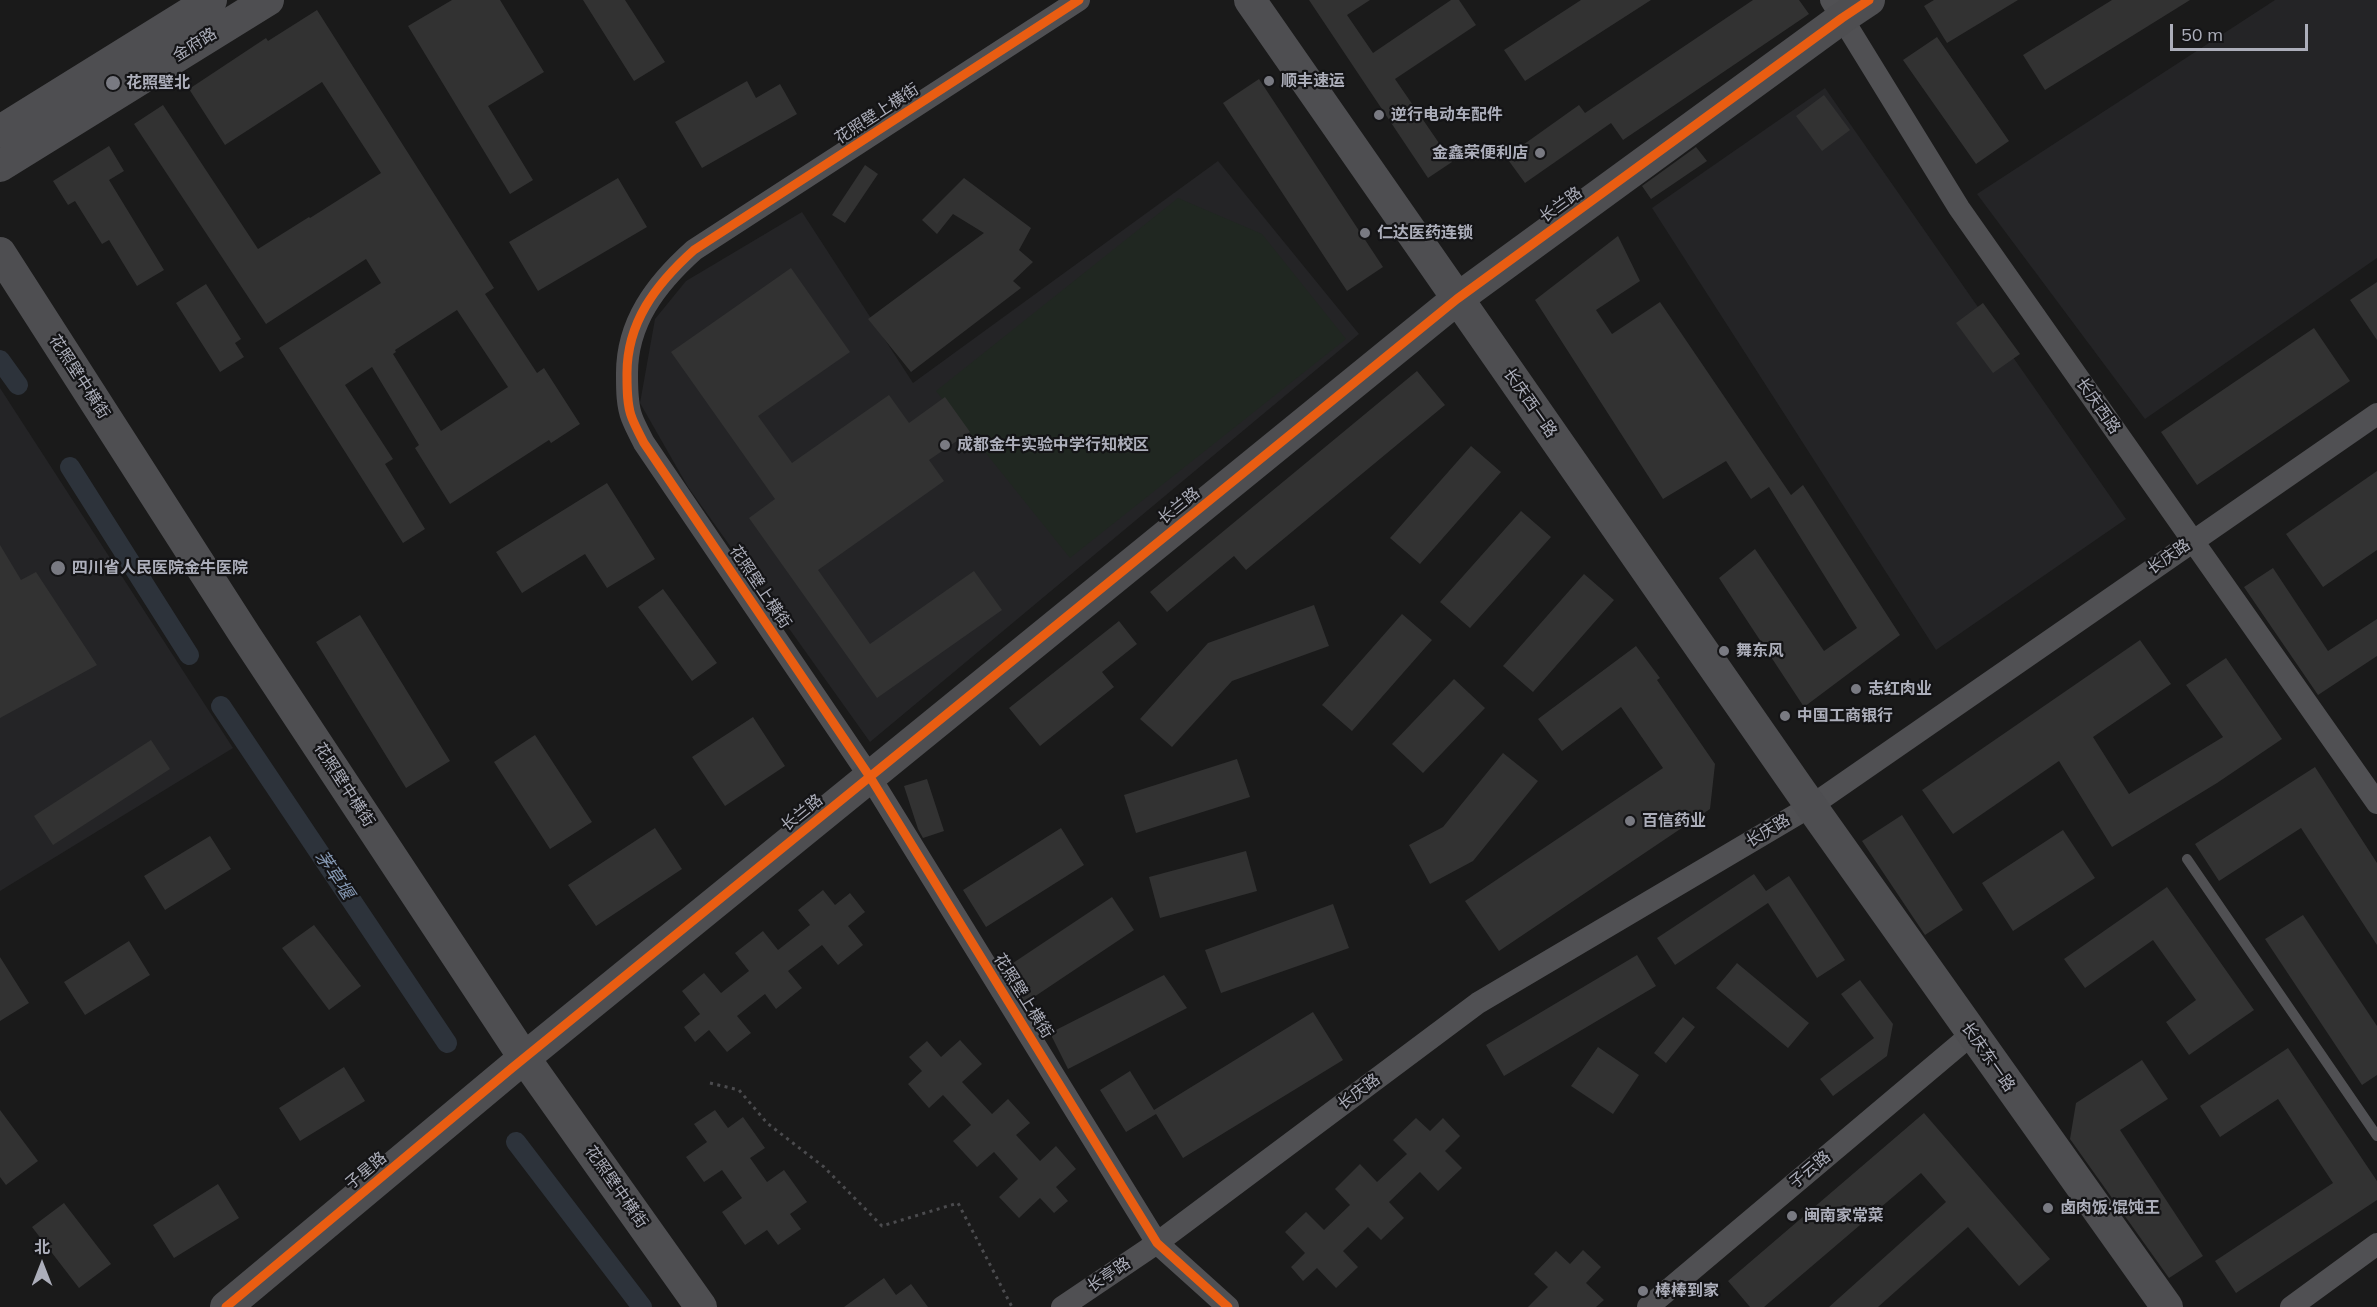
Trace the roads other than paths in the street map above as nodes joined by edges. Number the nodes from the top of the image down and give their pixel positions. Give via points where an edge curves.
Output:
1 (211, 0) edge
2 (268, 0) edge
3 (1079, 0) edge
4 (1250, 0) edge
5 (1869, 0) edge
6 (1837, 9) edge
7 (0, 131) edge
8 (0, 166) edge
9 (0, 254) edge
10 (0, 288) edge
11 (1457, 299) junction
12 (2377, 414) edge
13 (2193, 540) junction
14 (870, 777) junction
15 (2377, 803) edge
16 (1811, 806) junction
17 (2187, 859) dead end
18 (1972, 1034) junction
19 (518, 1064) junction
20 (2377, 1136) edge
21 (1157, 1243) junction
22 (2377, 1244) edge
23 (226, 1307) edge
24 (680, 1307) edge
25 (702, 1307) edge
26 (1062, 1307) edge
27 (1227, 1307) edge
28 (1648, 1307) edge
29 (2167, 1307) edge
30 (2291, 1307) edge

1 - 7 street, 金府路
2 - 8 street, 金府路
3 - 14 street, 花照壁上横街 via 694,250 668,273 635,323 626,356 631,416 644,443
4 - 11 street, 长庆西一路
5 - 6 street, 长兰路
6 - 11 street, 长兰路
6 - 13 street, 长庆西路 via 1959,208
9 - 19 street, 花照壁中横街
10 - 19 street, 花照壁中横街
11 - 14 street, 长兰路
11 - 16 street, 长庆西一路
12 - 13 street, 长庆路
13 - 15 street, 长庆西路
13 - 16 street, 长庆路
14 - 19 street, 长兰路
14 - 21 street, 花照壁上横街
16 - 18 street, 长庆东一路
16 - 21 street, 长庆路 via 1478,1004
17 - 20 lane
18 - 28 street, 子云路
18 - 29 street, 长庆东一路
19 - 23 street, 子星路
19 - 24 street, 花照壁中横街
19 - 25 street, 花照壁中横街
21 - 26 street, 长亭路
21 - 27 street, 花照壁上横街
22 - 30 street

